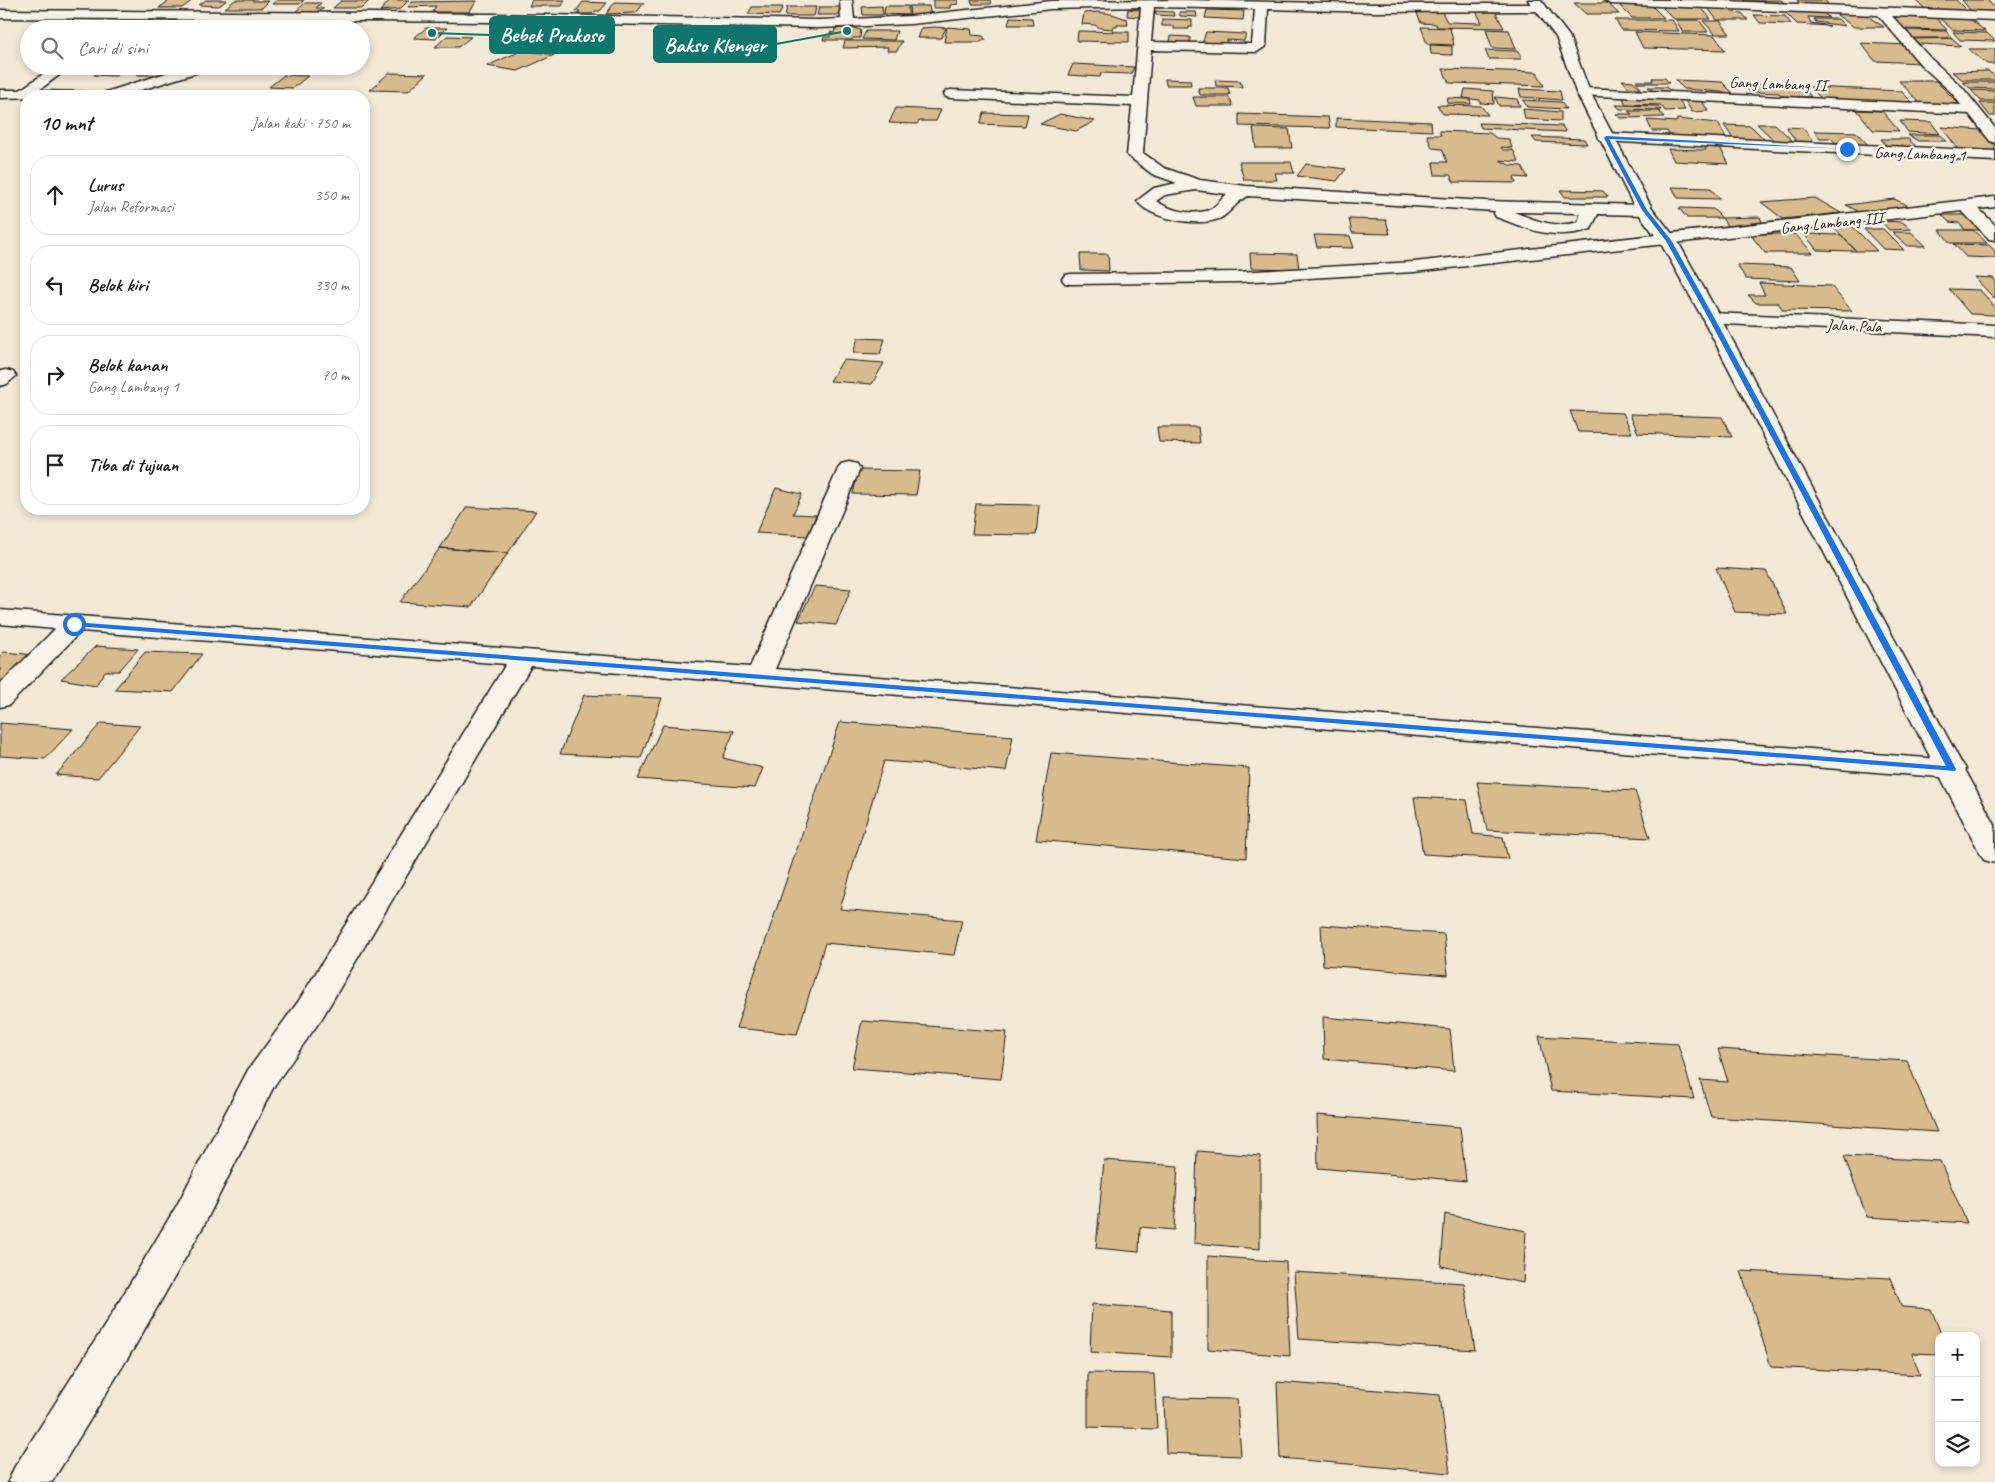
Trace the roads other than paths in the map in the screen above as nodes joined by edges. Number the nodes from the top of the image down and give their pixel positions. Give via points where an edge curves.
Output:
1 (87, 0) edge
2 (846, 0) edge
3 (1610, 0) edge
4 (1149, 2) edge
5 (1537, 4) edge
6 (502, 6) dead end
7 (1262, 6) junction
8 (716, 7) dead end
9 (1881, 11) junction
10 (0, 14) edge
11 (1971, 14) junction
12 (66, 15) junction
13 (146, 15) junction
14 (1995, 16) edge
15 (444, 18) junction
16 (493, 18) junction
17 (138, 20) edge
18 (707, 21) junction
19 (848, 23) junction
20 (376, 30) dead end
21 (1989, 30) dead end
22 (1144, 46) junction
23 (51, 75) edge
24 (174, 75) edge
25 (30, 90) edge
26 (127, 90) edge
27 (1583, 92) junction
28 (0, 94) edge
29 (20, 94) edge
30 (951, 94) dead end
31 (1139, 102) junction
32 (1972, 110) junction
33 (1606, 138) junction
34 (1995, 138) edge
35 (1995, 156) edge
36 (1197, 185) junction
37 (1246, 191) junction
38 (1995, 202) edge
39 (1967, 206) junction
40 (1644, 210) junction
41 (1995, 236) edge
42 (1668, 240) junction
43 (1072, 279) dead end
44 (1712, 319) junction
45 (1995, 331) edge
46 (849, 469) dead end
47 (0, 617) edge
48 (74, 624) junction
49 (522, 659) junction
50 (759, 677) junction
51 (0, 699) edge
52 (1952, 769) junction
53 (1995, 853) edge
54 (29, 1482) edge

1 - 12 street
2 - 19 street
3 - 9 street
4 - 7 street
4 - 19 street via 1051,5 911,20
4 - 22 street
5 - 7 street
5 - 27 street via 1562,36
6 - 16 street
7 - 22 street via 1257,48
8 - 18 street
9 - 11 street
9 - 32 street
10 - 12 street
11 - 14 street
11 - 21 street
12 - 13 street
13 - 15 street
13 - 17 street
15 - 16 street
15 - 20 street
16 - 18 street
18 - 19 street
22 - 31 street
23 - 25 street
24 - 26 street
27 - 32 street, Gang Lambang II
27 - 33 street
28 - 29 street
30 - 31 street
31 - 36 street via 1135,155 1158,171
32 - 34 street
33 - 35 street, Gang Lambang 1
33 - 40 street
36 - 37 street
36 - 37 street via 1160,191 1145,201 1161,212 1191,217 1215,214 1234,196
37 - 40 street via 1485,206 1539,228 1571,231 1585,225 1591,209
38 - 39 street, Gang Lambang III
39 - 41 street
39 - 42 street, Gang Lambang III
40 - 42 street
42 - 43 street, Gang Lambang III via 1414,267 1238,277
42 - 44 street
44 - 45 street, Jalan Pala
44 - 52 street
46 - 50 street
47 - 48 street
48 - 49 street
48 - 51 street
49 - 50 street
49 - 54 street via 310,1010 260,1079 190,1216
50 - 52 street
52 - 53 street

